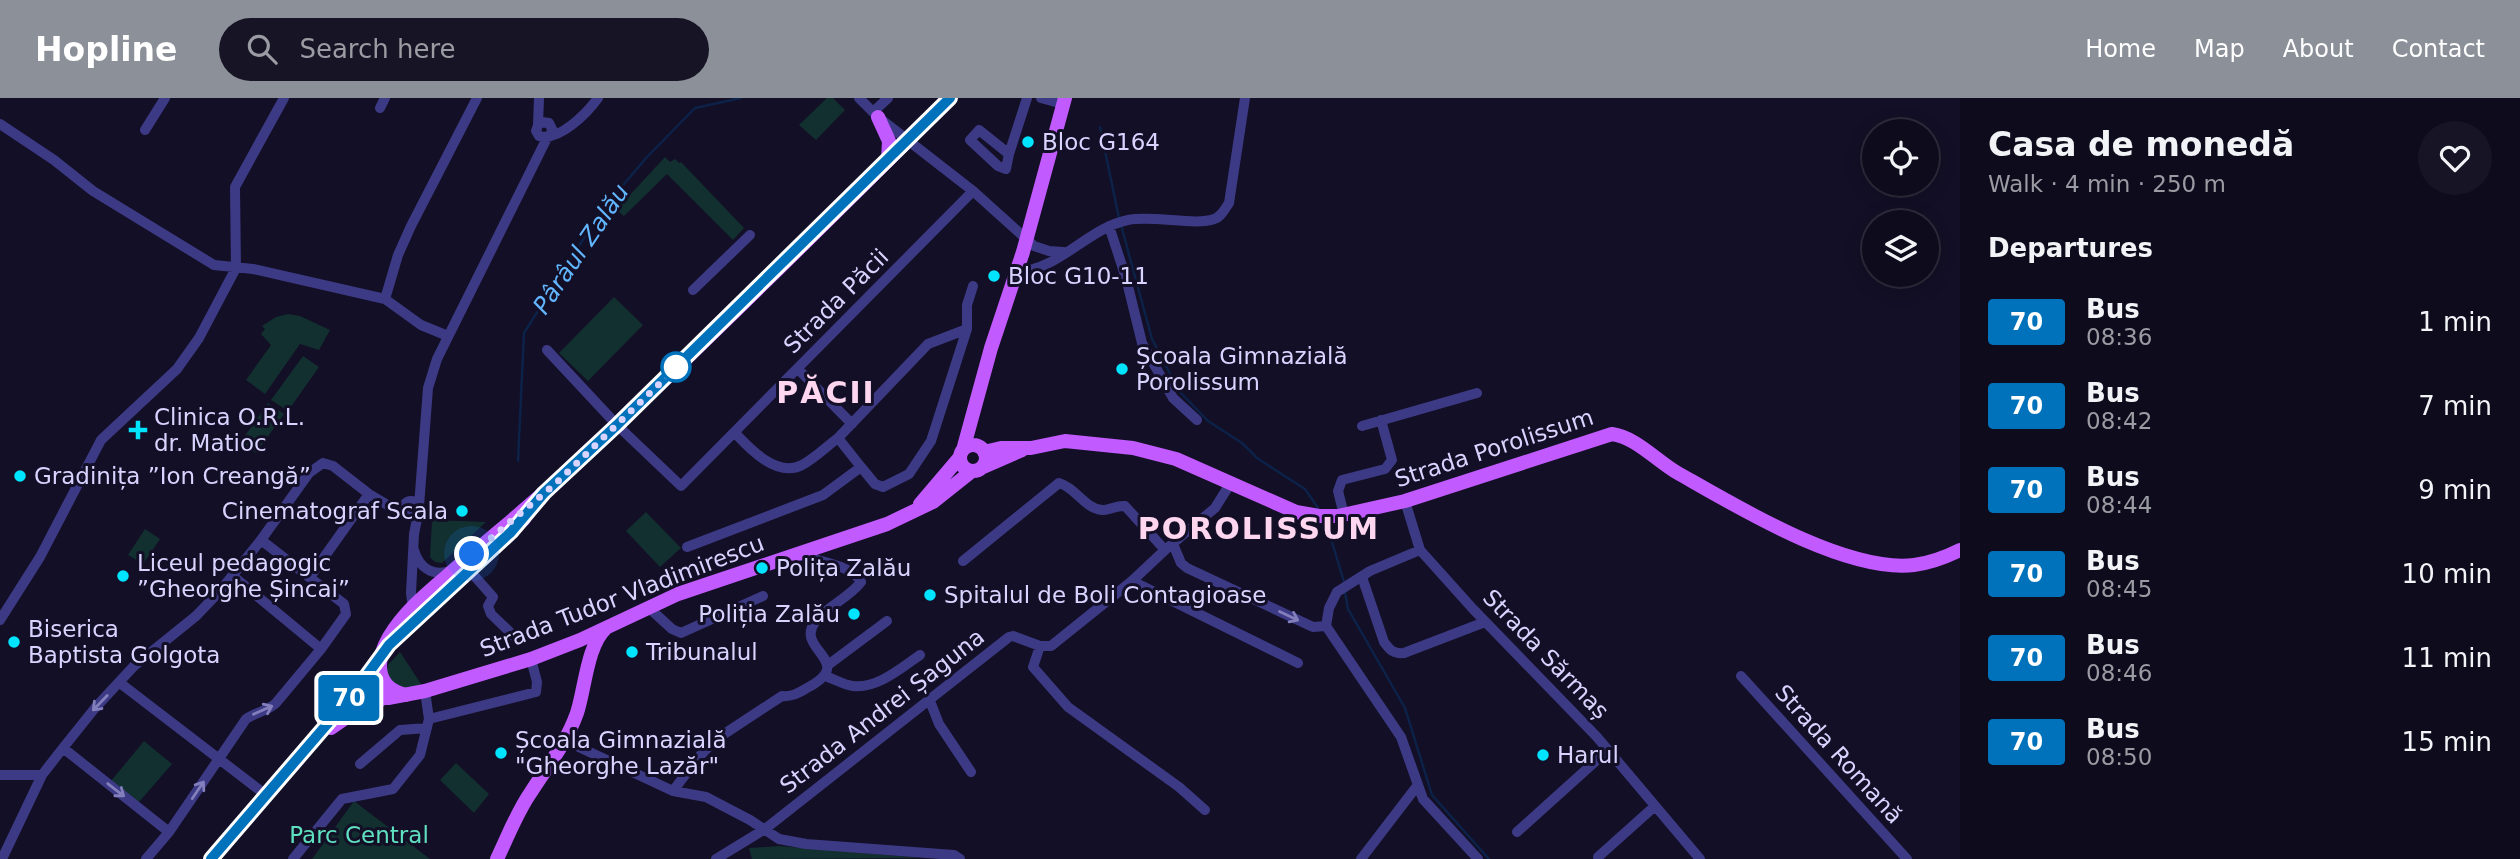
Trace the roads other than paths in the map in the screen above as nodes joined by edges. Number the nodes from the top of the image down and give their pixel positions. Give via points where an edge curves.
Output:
1 (284, 98) edge
2 (478, 98) edge
3 (539, 98) edge
4 (545, 98) edge
5 (598, 98) edge
6 (859, 98) edge
7 (888, 98) edge
8 (950, 98) edge
9 (1027, 98) edge
10 (1041, 98) edge
11 (1245, 98) edge
12 (163, 99) edge
13 (1064, 101) edge
14 (876, 114) junction
15 (0, 124) edge
16 (545, 129) junction
17 (145, 130) dead end
18 (908, 140) junction
19 (1009, 154) dead end
20 (888, 160) junction
21 (973, 191) junction
22 (1112, 225) junction
23 (750, 235) dead end
24 (1026, 238) junction
25 (1066, 252) junction
26 (236, 268) junction
27 (1017, 271) junction
28 (973, 286) dead end
29 (693, 290) dead end
30 (386, 299) junction
31 (967, 330) junction
32 (448, 336) junction
33 (547, 350) dead end
34 (798, 369) junction
35 (1477, 393) dead end
36 (973, 419) junction
37 (613, 420) junction
38 (1381, 420) junction
39 (1197, 421) dead end
40 (852, 424) junction
41 (1362, 426) dead end
42 (735, 433) junction
43 (838, 438) junction
44 (962, 453) junction
45 (980, 459) junction
46 (861, 467) junction
47 (1230, 484) junction
48 (369, 494) junction
49 (1405, 501) junction
50 (412, 509) junction
51 (1344, 515) junction
52 (904, 516) junction
53 (261, 540) junction
54 (414, 547) junction
55 (687, 547) dead end
56 (1169, 547) junction
57 (1420, 550) junction
58 (1960, 550) edge
59 (796, 554) junction
60 (962, 561) dead end
61 (463, 569) junction
62 (233, 576) junction
63 (310, 577) junction
64 (1357, 580) junction
65 (1132, 581) junction
66 (763, 596) dead end
67 (648, 607) junction
68 (418, 610) junction
69 (0, 620) edge
70 (887, 621) dead end
71 (1485, 622) junction
72 (610, 625) junction
73 (1326, 626) junction
74 (520, 637) dead end
75 (580, 640) junction
76 (1040, 646) junction
77 (561, 648) junction
78 (321, 649) junction
79 (920, 655) dead end
80 (380, 656) junction
81 (591, 657) junction
82 (531, 660) junction
83 (1298, 663) dead end
84 (827, 671) junction
85 (1741, 676) dead end
86 (120, 683) junction
87 (585, 683) junction
88 (425, 691) junction
89 (353, 694) junction
90 (406, 695) junction
91 (388, 698) junction
92 (930, 701) junction
93 (428, 723) junction
94 (566, 741) junction
95 (308, 747) junction
96 (63, 748) junction
97 (1608, 750) junction
98 (219, 760) junction
99 (360, 764) dead end
100 (971, 772) dead end
101 (0, 775) edge
102 (42, 775) junction
103 (1417, 786) junction
104 (673, 791) junction
105 (266, 795) junction
106 (1656, 806) junction
107 (1205, 810) dead end
108 (765, 830) junction
109 (169, 832) junction
110 (1517, 832) dead end
111 (1598, 856) dead end
112 (2, 859) edge
113 (146, 859) edge
114 (211, 859) edge
115 (293, 859) edge
116 (497, 859) edge
117 (716, 859) edge
118 (960, 859) edge
119 (1361, 859) edge
120 (1478, 859) edge
121 (1700, 859) edge
122 (1907, 859) edge

1 - 26 street via 235,187
2 - 30 street via 411,226
3 - 16 street
4 - 16 street
5 - 16 street via 576,122
6 - 14 street
7 - 14 street
8 - 18 main road
9 - 19 street
10 - 13 street
11 - 22 street via 1228,203 1221,215 1203,221 1147,217
12 - 17 street
13 - 24 main road, Strada Tudor Vladimirescu
14 - 18 street
14 - 20 main road via 889,141
15 - 26 street via 93,191 182,246 214,265
16 - 32 street via 488,261
18 - 20 main road
18 - 21 street
20 - 37 main road
21 - 24 street
21 - 34 street, Strada Păcii
22 - 25 street
22 - 39 street via 1142,343 1173,398
23 - 29 street
24 - 25 street via 1041,249
24 - 27 main road, Strada Tudor Vladimirescu
25 - 27 street via 1034,269
26 - 30 street
26 - 69 street via 200,338 177,369 101,440 40,557
27 - 36 main road, Strada Tudor Vladimirescu
28 - 31 street
30 - 32 street via 421,325
31 - 40 street via 928,344
31 - 46 street via 931,441 909,474 883,487
32 - 50 street via 428,388 419,487
33 - 37 street
34 - 40 street
34 - 42 street, Strada Păcii
35 - 38 street
36 - 44 main road, Strada Tudor Vladimirescu
36 - 45 main road, Strada Tudor Vladimirescu
37 - 42 street, Strada Păcii via 681,486
37 - 61 main road
38 - 41 street
38 - 51 street via 1391,463 1385,469 1342,480 1338,488
40 - 43 street
42 - 43 street via 754,453 784,467 800,467
43 - 46 street
44 - 45 main road, Strada Porolissum via 974,445
44 - 45 main road via 964,468
44 - 52 main road, Strada Tudor Vladimirescu via 931,492
45 - 47 main road, Strada Porolissum via 1001,448 1065,441 1133,448 1176,459
45 - 52 main road, Strada Tudor Vladimirescu via 945,494
46 - 55 street via 823,495
47 - 51 main road, Strada Porolissum via 1296,512
47 - 56 street via 1215,508
48 - 50 street via 389,506
48 - 53 street via 323,463 309,473
48 - 63 street
49 - 51 main road, Strada Porolissum
49 - 57 street, Strada Sărmaș
49 - 58 main road, Strada Porolissum via 1612,434 1627,438 1677,472 1793,534 1838,553 1905,565
50 - 54 street
52 - 59 main road, Strada Tudor Vladimirescu
53 - 62 street
53 - 63 street
54 - 61 street via 420,563 434,574
54 - 68 street via 411,593
56 - 60 street via 1125,506 1093,507 1059,483
56 - 65 street
56 -> 73 street via 1187,568 1313,627
57 - 64 street
57 - 71 street, Strada Sărmaș
59 - 67 main road, Strada Tudor Vladimirescu
59 - 84 street via 846,569 861,582 815,622 810,634
61 - 68 main road
61 - 74 street via 493,597 488,607 491,614
62 - 78 street
62 - 86 street via 196,616 148,653
63 - 78 street via 346,608
64 - 71 street via 1384,642 1397,654
64 - 73 street via 1337,592
65 - 76 street via 1051,646
65 - 83 street
66 - 67 street via 681,634
67 - 72 main road, Strada Tudor Vladimirescu
68 - 80 main road via 389,638
70 - 84 street
71 - 97 street, Strada Sărmaș
72 - 75 main road, Strada Tudor Vladimirescu
72 - 81 main road via 596,639
73 - 103 street via 1401,737
75 - 77 main road, Strada Tudor Vladimirescu
75 - 81 main road via 592,643
76 - 92 street, Strada Andrei Șaguna via 1009,638
76 - 107 street via 1033,667 1068,707
77 - 82 main road, Strada Tudor Vladimirescu
77 - 87 main road via 581,654
98 -> 78 street via 246,719 271,708
79 - 84 street via 866,686 851,686
80 - 89 main road
80 - 90 main road via 388,687
81 - 87 main road
82 - 88 main road, Strada Tudor Vladimirescu
82 - 93 street via 536,692
84 - 104 street via 716,740
85 - 122 street, Strada Romană
86 -> 96 street
86 - 98 street
87 - 94 main road
88 - 90 main road, Strada Tudor Vladimirescu
88 - 93 street
89 - 91 main road, Strada Tudor Vladimirescu
89 - 95 main road
90 - 91 main road, Strada Tudor Vladimirescu
91 - 95 main road via 350,715
92 - 100 street via 939,724
92 - 108 street, Strada Andrei Șaguna
93 - 99 street via 400,730
93 - 115 street via 421,755 393,789 342,799
94 - 104 street
94 - 116 main road via 522,806
95 - 105 main road
96 - 102 street
96 -> 109 street
97 - 106 street, Strada Sărmaș
97 - 110 street
98 - 105 street
109 -> 98 street
101 - 102 street
102 - 112 street
103 - 119 street
103 - 120 street via 1423,799
104 - 108 street via 706,797
105 - 114 main road
106 - 111 street
106 - 121 street, Strada Sărmaș
108 - 117 street, Strada Andrei Șaguna
108 - 118 street via 779,839 806,844
109 - 113 street

